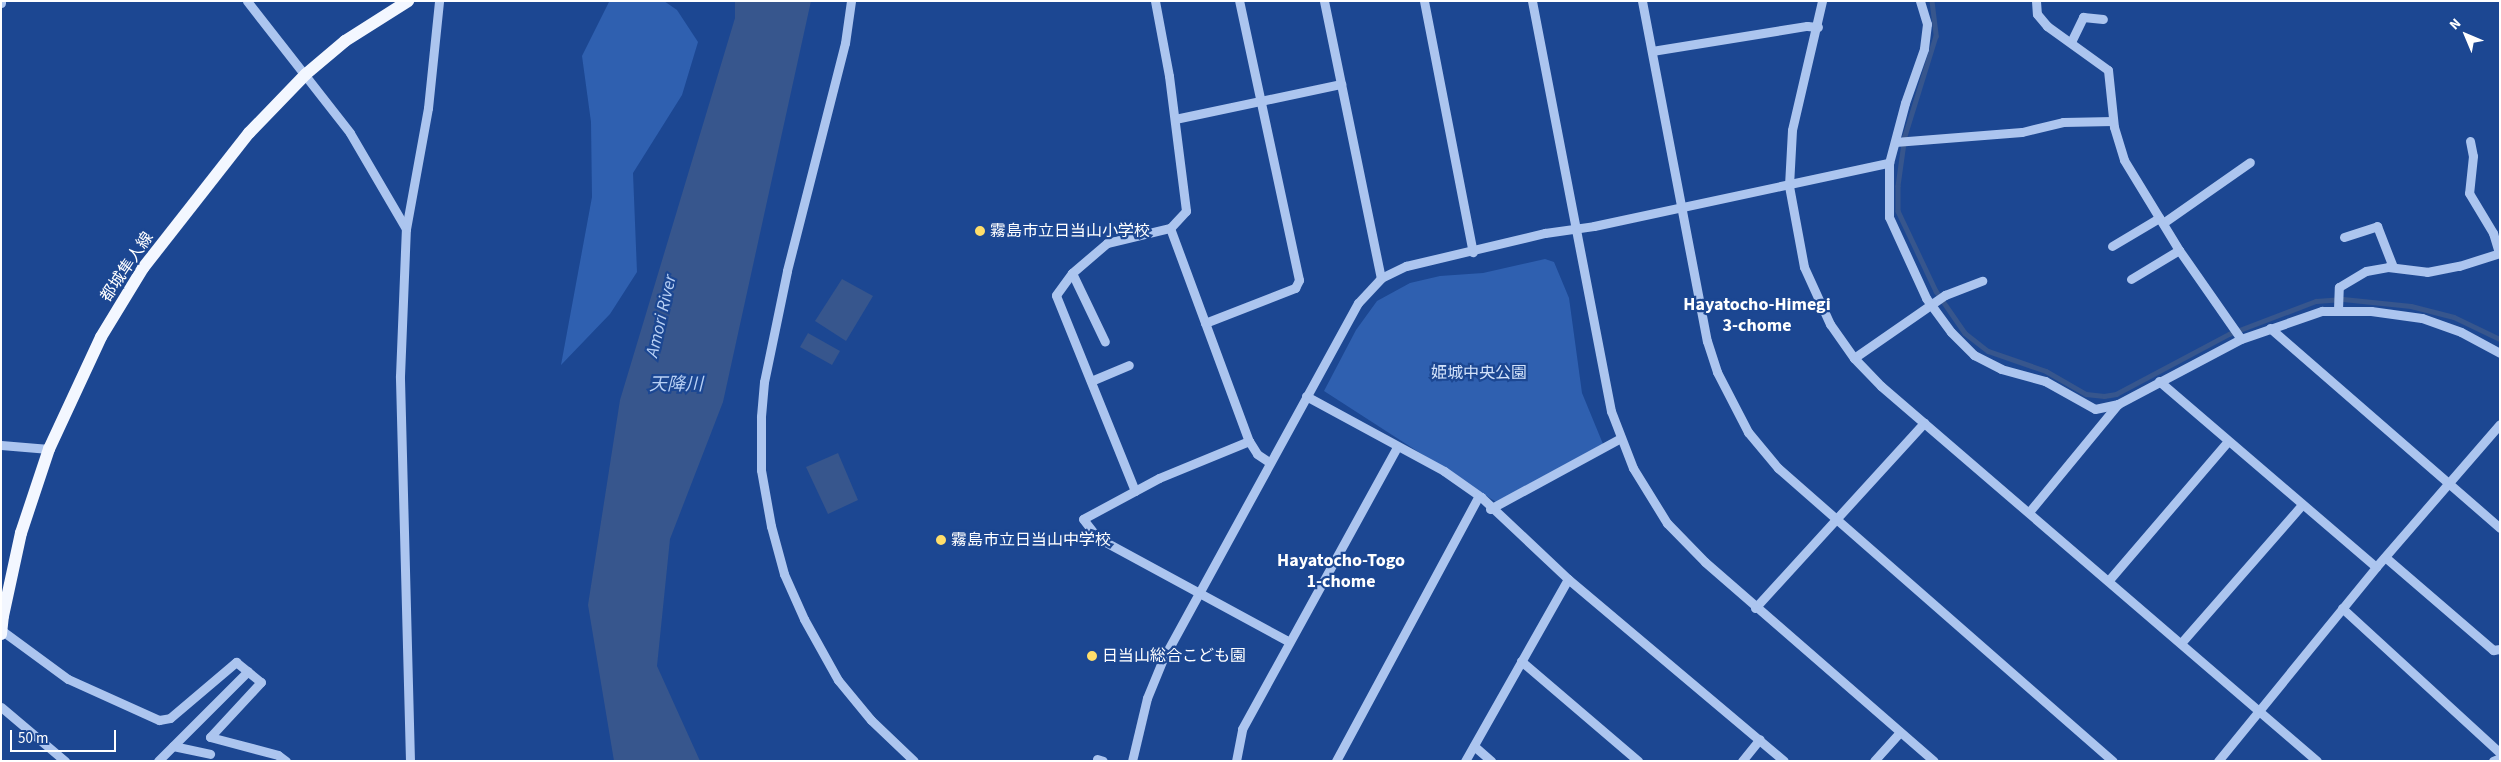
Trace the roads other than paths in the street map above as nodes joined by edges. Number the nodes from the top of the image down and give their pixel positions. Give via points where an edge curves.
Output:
1 (247, 1) edge
2 (408, 1) edge
3 (439, 1) edge
4 (851, 1) edge
5 (1155, 1) edge
6 (1239, 1) edge
7 (1324, 1) edge
8 (1424, 1) edge
9 (1532, 1) edge
10 (1642, 1) edge
11 (1822, 1) edge
12 (1920, 1) edge
13 (2036, 1) edge
14 (2103, 19) dead end
15 (1818, 27) junction
16 (2071, 42) junction
17 (1652, 51) junction
18 (306, 74) junction
19 (1341, 84) junction
20 (1261, 101) junction
21 (1175, 119) junction
22 (2112, 121) junction
23 (2470, 140) dead end
24 (1897, 142) junction
25 (2250, 162) dead end
26 (1889, 164) junction
27 (1789, 186) junction
28 (1680, 207) junction
29 (2161, 221) junction
30 (1170, 228) junction
31 (1575, 228) junction
32 (406, 229) junction
33 (2344, 237) dead end
34 (2112, 246) dead end
35 (2179, 250) junction
36 (1473, 252) junction
37 (2500, 253) edge
38 (2394, 267) junction
39 (1072, 273) junction
40 (1381, 278) junction
41 (2131, 279) dead end
42 (1982, 281) dead end
43 (1932, 303) junction
44 (2338, 307) junction
45 (1205, 322) junction
46 (2270, 328) junction
47 (2240, 337) junction
48 (1105, 342) dead end
49 (2500, 353) edge
50 (1854, 358) junction
51 (1129, 365) dead end
52 (1091, 381) junction
53 (2159, 381) junction
54 (1306, 396) junction
55 (2118, 404) junction
56 (1924, 423) junction
57 (2500, 424) edge
58 (1619, 439) junction
59 (1249, 441) junction
60 (2228, 441) junction
61 (1, 445) edge
62 (1397, 447) junction
63 (49, 449) junction
64 (1269, 462) junction
65 (2449, 481) junction
66 (1135, 491) junction
67 (1482, 497) junction
68 (2302, 504) junction
69 (1490, 509) junction
70 (2029, 512) junction
71 (1834, 519) junction
72 (2500, 528) edge
73 (2386, 557) junction
74 (2376, 567) junction
75 (1568, 579) junction
76 (2108, 580) junction
77 (1198, 594) junction
78 (1755, 608) junction
79 (2342, 608) junction
80 (1, 632) edge
81 (1288, 641) junction
82 (2181, 643) junction
83 (2500, 649) edge
84 (1521, 661) junction
85 (248, 671) junction
86 (1, 707) edge
87 (2259, 710) junction
88 (1900, 732) junction
89 (1760, 739) junction
90 (174, 746) junction
91 (1474, 746) junction
92 (2500, 753) edge
93 (210, 754) dead end
94 (2500, 758) edge
95 (65, 761) edge
96 (158, 761) edge
97 (286, 761) edge
98 (410, 761) edge
99 (914, 761) edge
100 (1132, 761) edge
101 (1236, 761) edge
102 (1336, 761) edge
103 (1465, 761) edge
104 (1491, 761) edge
105 (1638, 761) edge
106 (1742, 761) edge
107 (1784, 761) edge
108 (1874, 761) edge
109 (1934, 761) edge
110 (2112, 761) edge
111 (2218, 761) edge
112 (2317, 761) edge
113 (2493, 761) edge

1 - 18 street
2 - 18 main road, 都城隼人線 via 345,41
3 - 32 street via 428,108
4 - 99 street via 845,43 787,271 764,382 761,470 784,574 804,619 838,680 870,720
5 - 21 street
6 - 20 street
7 - 19 street
8 - 36 street
9 - 31 street
10 - 17 street
11 - 15 street
12 - 24 street via 1927,24 1924,49
13 - 16 street via 2040,19
14 - 16 street via 2083,17
15 - 17 street
15 - 27 street via 1792,130
16 - 22 street via 2108,70
17 - 28 street
18 - 32 street via 374,170
18 - 63 main road, 都城隼人線 via 249,133 143,268 101,337
19 - 20 street
19 - 40 street
20 - 21 street
20 - 45 street via 1299,280 1295,288
21 - 30 street via 1186,210
22 - 24 street via 2064,122 2022,132
22 - 29 street via 2124,160
23 - 37 street via 2473,156 2469,194 2494,233
24 - 26 street
25 - 29 street
26 - 27 street
26 - 43 street via 1889,217 1902,250
27 - 28 street
27 - 50 street via 1797,240 1814,292 1830,324
28 - 31 street
28 - 71 street via 1707,341 1733,407 1748,432 1778,468
29 - 34 street
29 - 35 street
30 - 39 street via 1107,243
30 - 45 street
31 - 36 street
31 - 58 street
32 - 98 street via 400,452
33 - 38 street via 2377,226
35 - 41 street
35 - 47 street
36 - 40 street via 1406,266
37 - 38 street via 2427,272
38 - 44 street via 2359,274 2339,287
39 - 48 street
39 - 52 street via 1056,295
40 - 54 street via 1358,303
42 - 43 street via 1945,294
43 - 50 street
43 - 55 street via 1965,348 1985,362 2045,381 2088,408 2101,409
44 - 46 street via 2306,314
44 - 49 street via 2422,318 2461,332
45 - 59 street
46 - 47 street
46 - 65 street
47 - 53 street
50 - 56 street
51 - 52 street
52 - 66 street
53 - 55 street
53 - 60 street
54 - 62 street
54 - 64 street
55 - 70 street
56 - 70 street
56 - 71 street
57 - 65 street
58 - 69 street
58 - 78 street via 1647,494 1667,522
59 - 64 street via 1257,454
59 - 66 street
60 - 68 street
60 - 76 street
61 - 63 street
62 - 67 street via 1444,471
62 - 81 street
63 - 80 main road, 都城隼人線, bridge via 21,533
64 - 77 street
65 - 72 street
65 - 73 street
66 - 77 street via 1083,519 1086,526 1098,538
67 - 69 street
67 - 102 street via 1478,496
68 - 74 street
68 - 82 street
69 - 75 street
70 - 76 street
71 - 78 street
71 - 110 street
73 - 74 street
73 - 83 street via 2493,650
74 - 79 street
75 - 84 street
75 - 89 street
76 - 82 street
77 - 81 street
77 - 100 street via 1163,658 1147,698
78 - 88 street
79 - 87 street
79 - 92 street
80 - 85 street via 68,679 159,720 170,718 236,662
81 - 101 street via 1242,729
82 - 87 street
84 - 91 street
84 - 105 street
85 - 90 street
85 - 97 street via 261,682 210,738 278,755
86 - 95 street
87 - 111 street
87 - 112 street
88 - 108 street
88 - 109 street
89 - 106 street
89 - 107 street
90 - 93 street
90 - 96 street
91 - 103 street
91 - 104 street
94 - 113 street

